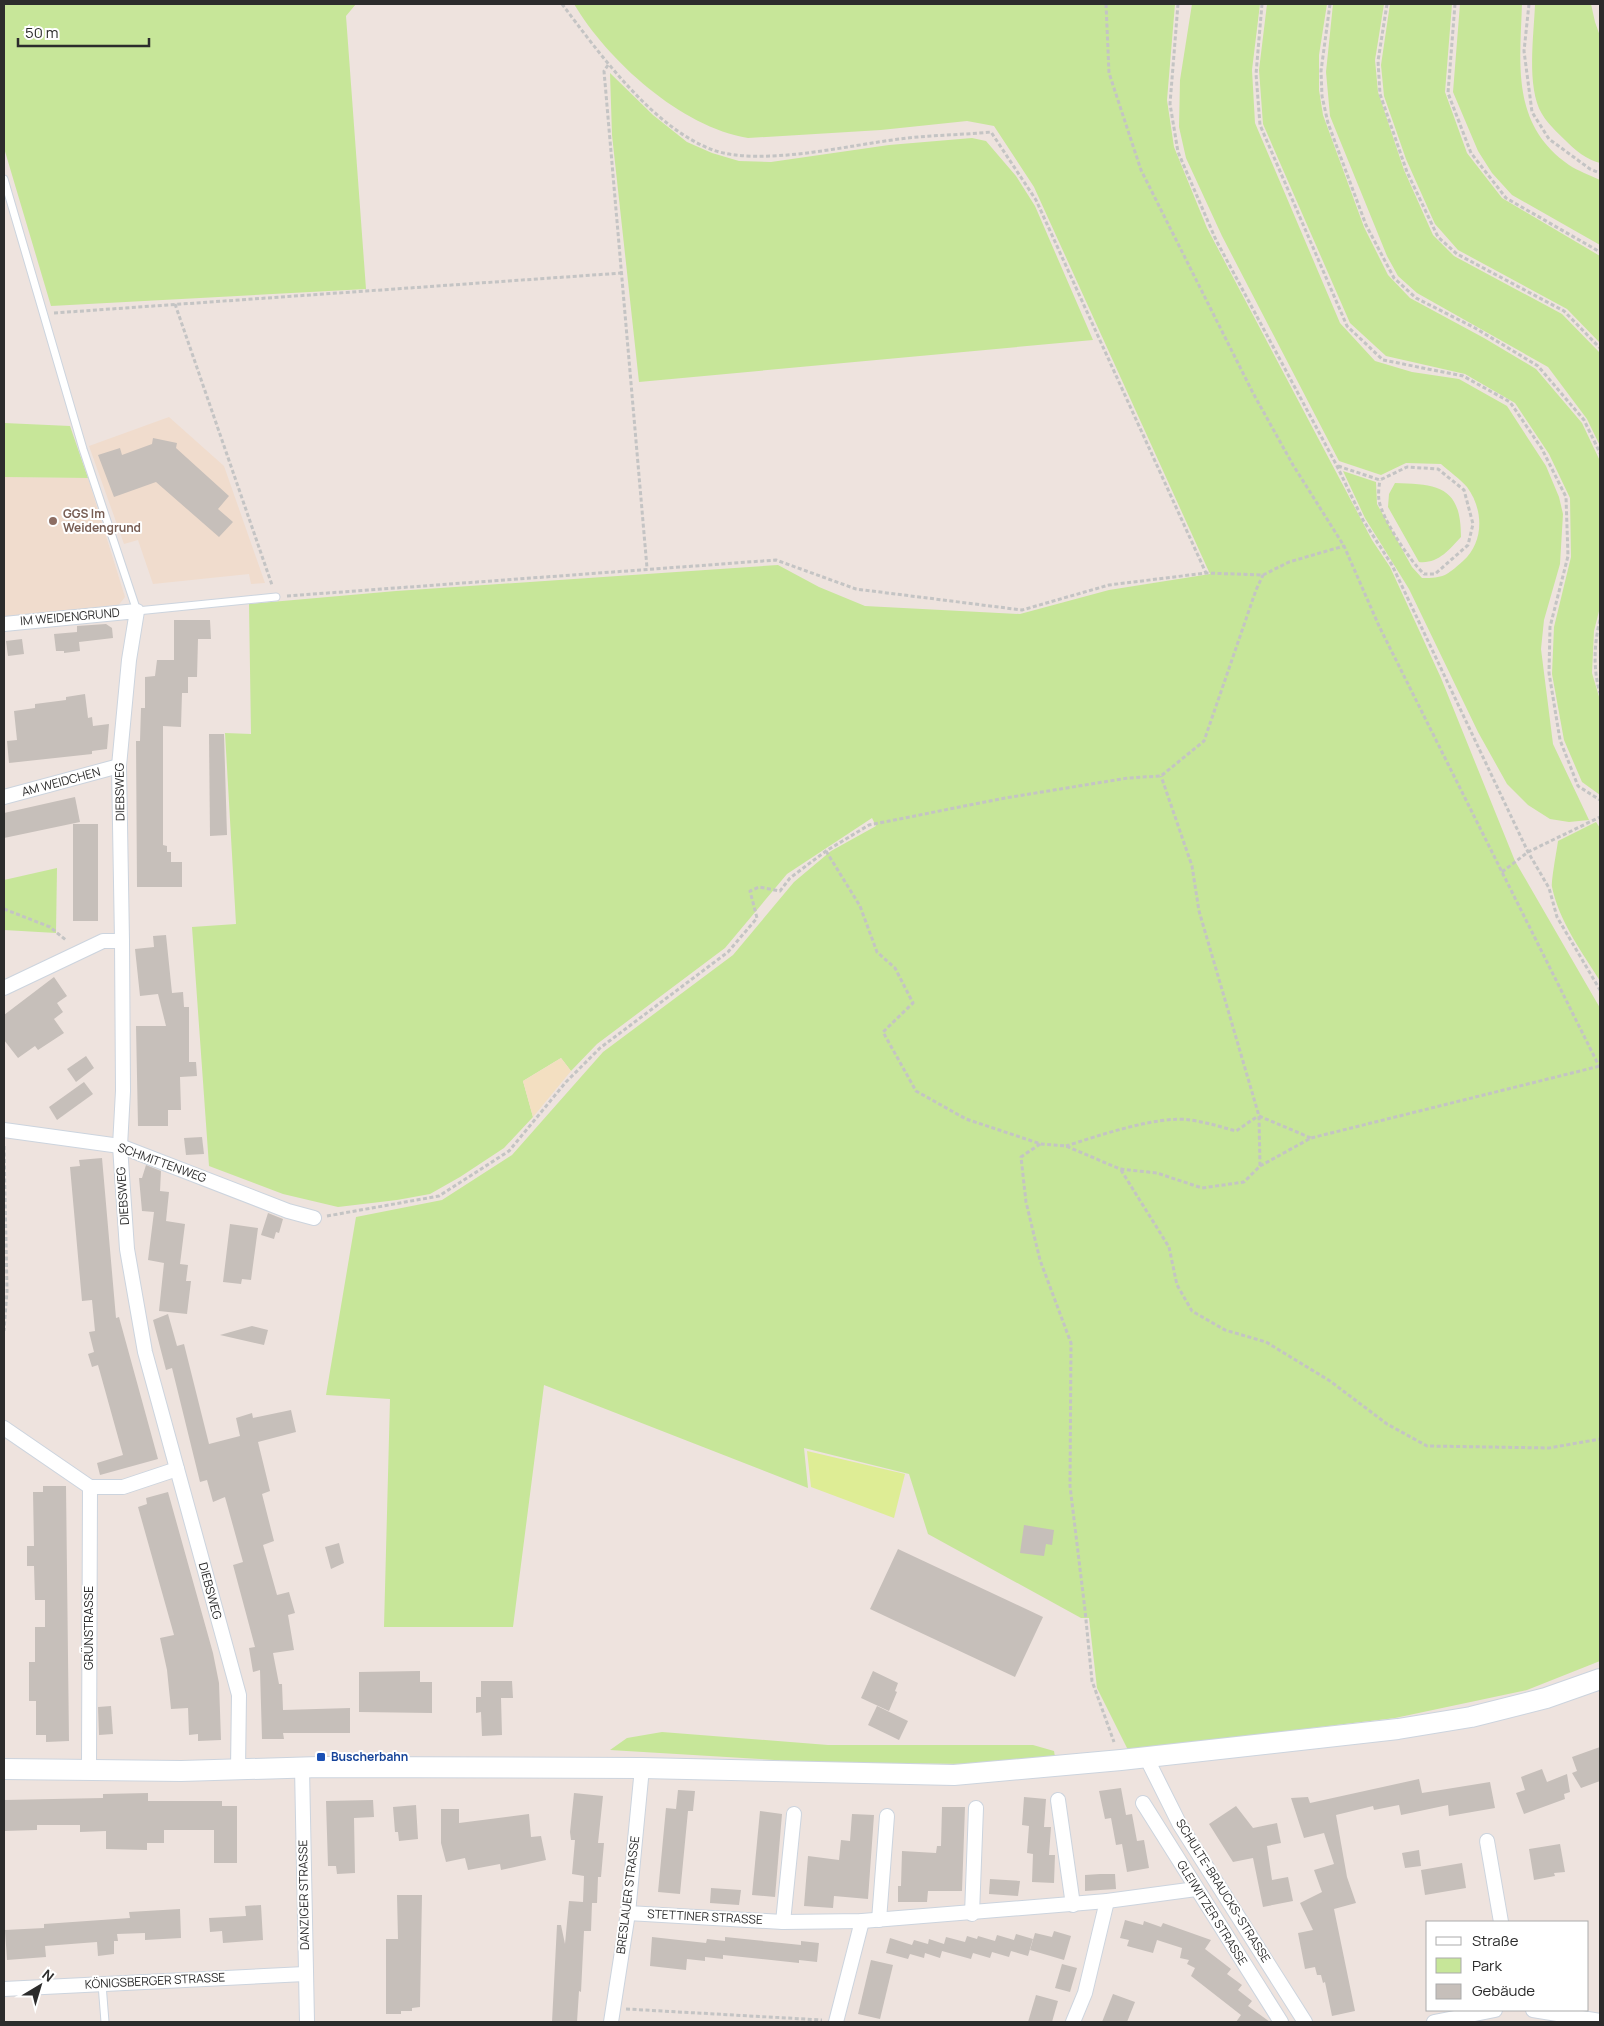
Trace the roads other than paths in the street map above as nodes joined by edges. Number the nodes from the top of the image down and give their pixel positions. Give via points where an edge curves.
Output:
1 (4, 179) edge
2 (276, 597) road end
3 (137, 611) junction
4 (4, 624) edge
5 (119, 766) junction
6 (4, 798) edge
7 (122, 941) junction
8 (4, 988) edge
9 (4, 1130) edge
10 (120, 1146) junction
11 (314, 1218) road end
12 (4, 1428) edge
13 (176, 1470) junction
14 (90, 1487) junction
15 (1600, 1679) edge
16 (1146, 1757) junction
17 (302, 1767) junction
18 (89, 1768) junction
19 (642, 1768) junction
20 (4, 1769) edge
21 (238, 1769) junction
22 (1058, 1800) dead end
23 (1143, 1803) dead end
24 (976, 1808) dead end
25 (794, 1814) dead end
26 (887, 1816) dead end
27 (1487, 1841) dead end
28 (1196, 1889) junction
29 (1107, 1902) junction
30 (1073, 1905) junction
31 (628, 1913) junction
32 (972, 1914) junction
33 (879, 1920) junction
34 (862, 1921) junction
35 (1501, 1921) edge
36 (783, 1922) junction
37 (305, 1974) junction
38 (102, 1983) junction
39 (4, 1989) edge
40 (1490, 2011) edge
41 (1539, 2011) edge
42 (1600, 2021) edge
43 (104, 2022) edge
44 (307, 2022) edge
45 (611, 2022) edge
46 (836, 2022) edge
47 (1074, 2022) edge
48 (1281, 2022) edge
49 (1305, 2022) edge
50 (1434, 2022) edge

1 - 3 lane via 83,449
2 - 3 lane
3 - 4 street, IM WEIDENGRUND
3 - 5 street, DIEBSWEG
5 - 6 street, AM WEIDCHEN
5 - 7 street, DIEBSWEG
7 - 8 street via 103,941
7 - 10 street, DIEBSWEG
9 - 10 street, SCHMITTENWEG
10 - 11 street, SCHMITTENWEG
10 - 13 street, DIEBSWEG via 128,1258 145,1352
12 - 14 street
13 - 14 street via 123,1486
13 - 21 street, DIEBSWEG via 238,1695
14 - 18 street, GRÜNSTRASSE
15 - 16 main road via 1546,1698 1471,1717 1398,1729
16 - 19 main road via 954,1775
16 - 49 street, SCHULTE-BRAUCKS-STRASSE via 1180,1825
17 - 19 main road
17 - 21 main road
17 - 37 street, DANZIGER STRASSE
18 - 20 main road
18 - 21 main road
19 - 31 street, BRESLAUER STRASSE
22 - 30 street
23 - 28 street, GLEIWITZER STRASSE
24 - 32 street
25 - 36 street
26 - 33 street
27 - 35 street
28 - 29 street, STETTINER STRASSE
28 - 48 street, GLEIWITZER STRASSE
29 - 30 street, STETTINER STRASSE
29 - 47 street via 1085,1993
30 - 32 street, STETTINER STRASSE
31 - 36 street, STETTINER STRASSE
31 - 45 street, BRESLAUER STRASSE
32 - 33 street, STETTINER STRASSE
33 - 34 street, STETTINER STRASSE
34 - 36 street, STETTINER STRASSE
34 - 46 street
37 - 38 street, KÖNIGSBERGER STRASSE
37 - 44 street, DANZIGER STRASSE
38 - 39 street, KÖNIGSBERGER STRASSE
38 - 43 lane
40 - 50 street
41 - 42 street

